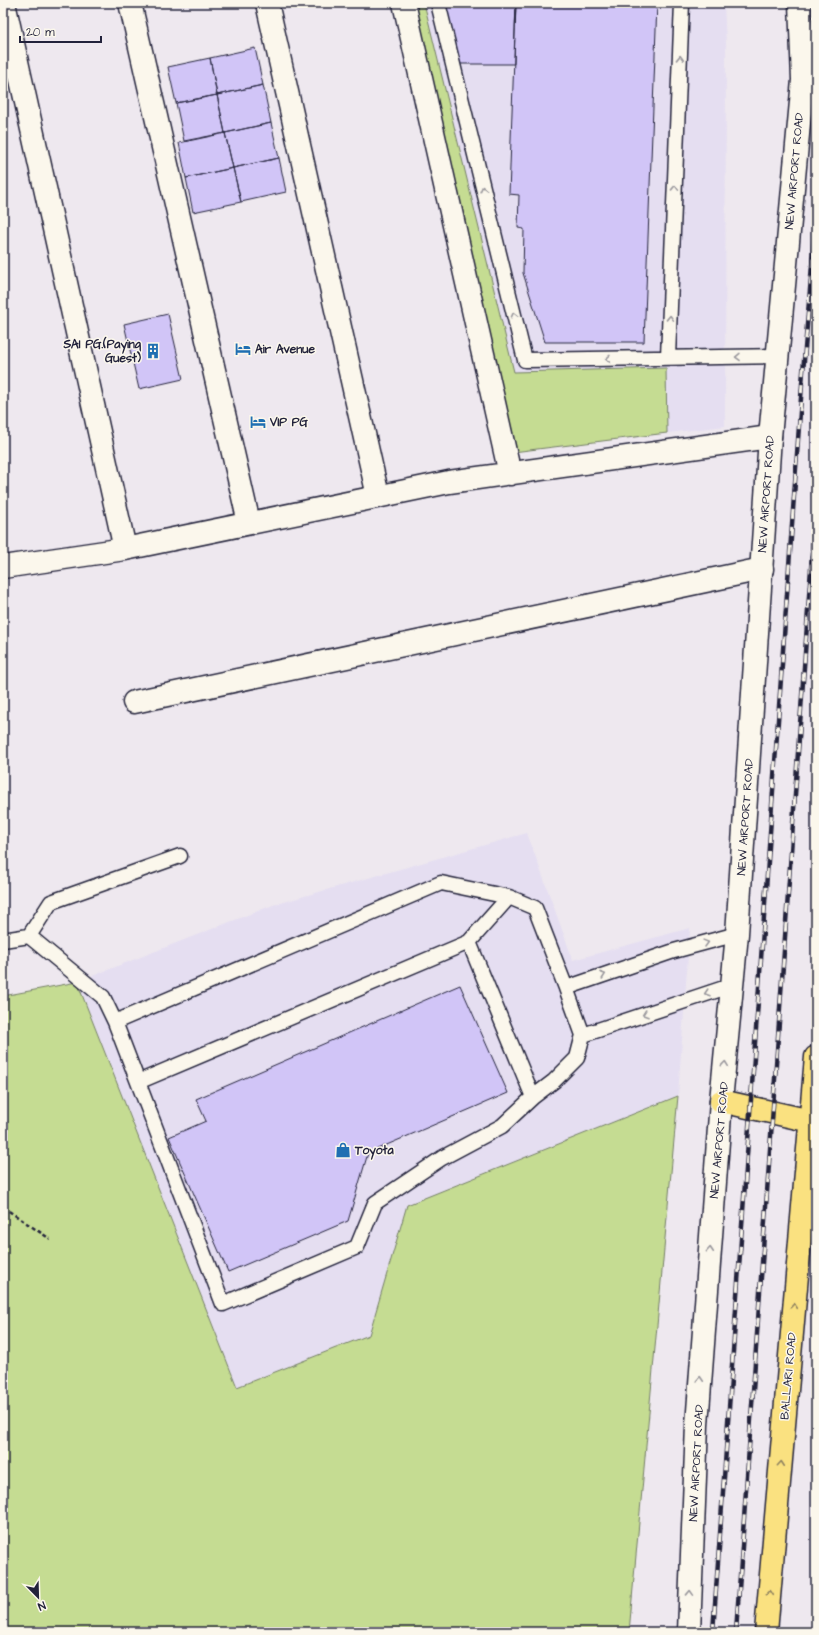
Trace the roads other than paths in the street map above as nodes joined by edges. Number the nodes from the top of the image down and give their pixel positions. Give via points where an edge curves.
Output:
1 (4, 3) edge
2 (130, 3) edge
3 (268, 3) edge
4 (404, 3) edge
5 (438, 3) edge
6 (682, 3) edge
7 (800, 3) edge
8 (777, 356) junction
9 (668, 357) junction
10 (770, 437) junction
11 (510, 474) junction
12 (378, 496) junction
13 (249, 523) junction
14 (125, 549) junction
15 (3, 566) edge
16 (762, 570) junction
17 (134, 702) dead end
18 (180, 856) dead end
19 (509, 897) junction
20 (737, 934) junction
21 (29, 936) junction
22 (3, 940) edge
23 (469, 942) junction
24 (733, 985) junction
25 (566, 988) junction
26 (115, 1022) junction
27 (583, 1035) junction
28 (816, 1057) edge
29 (138, 1082) junction
30 (533, 1097) junction
31 (721, 1101) junction
32 (811, 1120) junction
33 (689, 1632) edge
34 (766, 1632) edge

1 - 14 street
2 - 13 street
3 - 12 street
4 - 11 street
9 -> 5 lane via 525,360
9 -> 6 lane
7 - 8 street, NEW AIRPORT ROAD via 803,80
8 -> 9 lane
8 - 10 street, NEW AIRPORT ROAD
10 - 11 street
10 - 16 street, NEW AIRPORT ROAD
11 - 12 street via 448,482
12 - 13 street
13 - 14 street
14 - 15 street
16 - 17 street
16 - 20 street, NEW AIRPORT ROAD
18 - 21 lane via 51,902
19 - 23 lane
19 - 25 lane via 535,908
19 - 26 lane via 441,883
20 - 24 street, NEW AIRPORT ROAD
25 -> 20 lane via 674,951
21 - 22 lane
21 - 26 lane via 103,997
23 - 29 lane
23 - 30 lane
24 -> 27 lane
31 -> 24 street, NEW AIRPORT ROAD
25 - 27 lane
26 - 29 lane
27 - 30 lane via 577,1058
28 - 32 highway, BALLARI ROAD
29 - 30 lane via 223,1304 357,1247 375,1203 442,1158 502,1126
31 - 32 highway
33 -> 31 street, NEW AIRPORT ROAD via 697,1425
34 -> 32 highway, BALLARI ROAD

